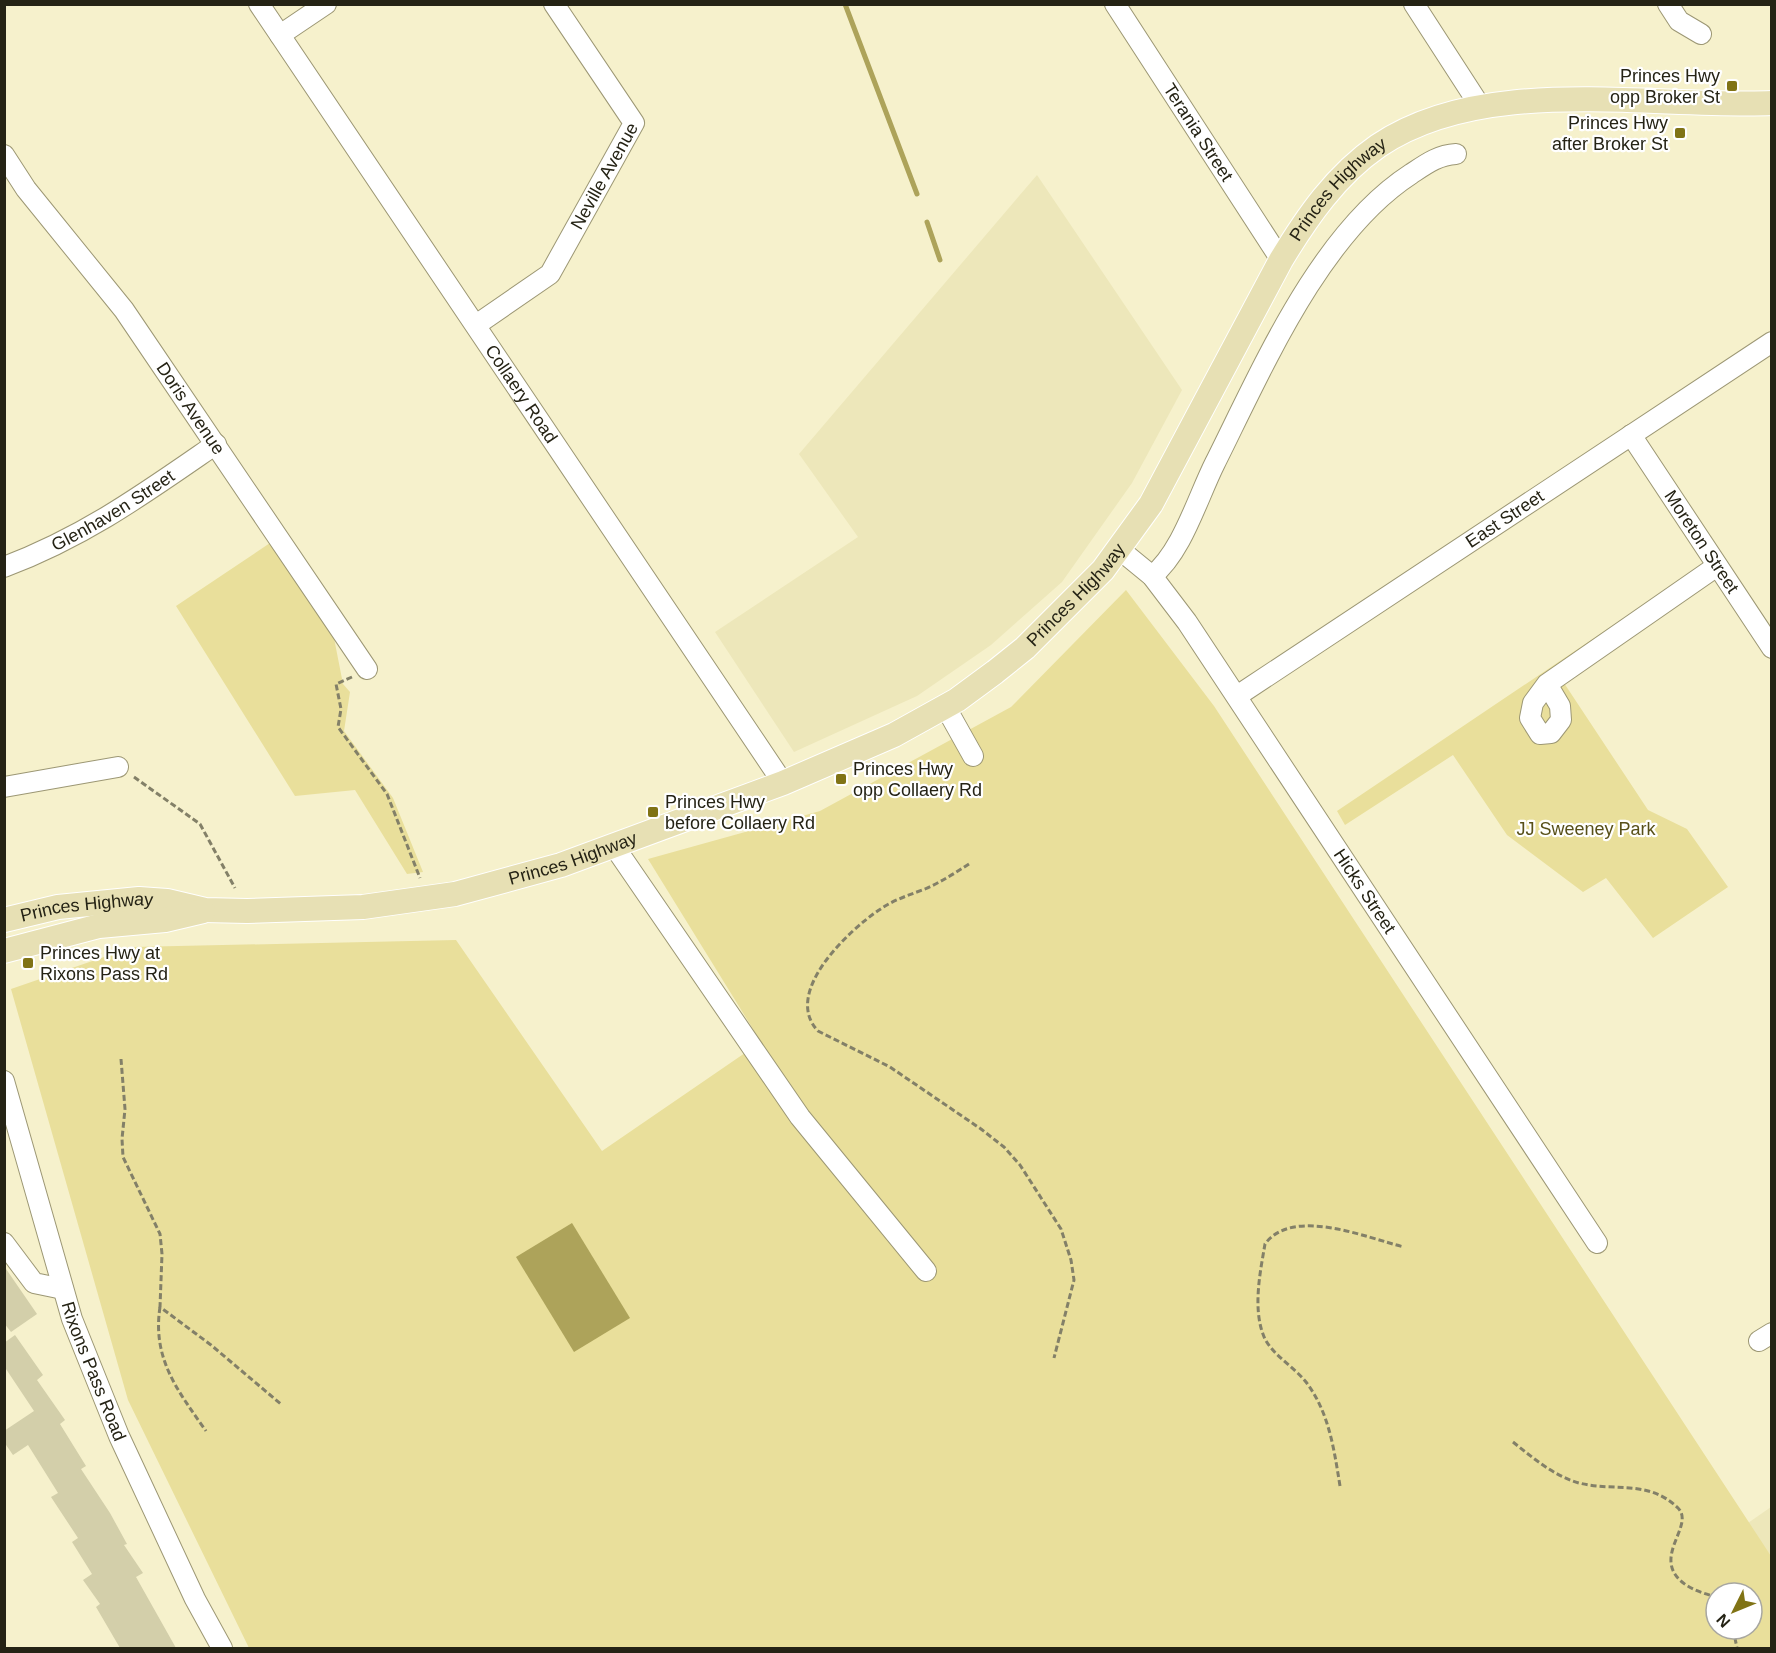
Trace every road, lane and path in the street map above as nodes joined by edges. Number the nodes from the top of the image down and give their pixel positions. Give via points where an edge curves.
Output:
1 (259, 4) edge
2 (326, 4) edge
3 (554, 4) edge
4 (1115, 4) edge
5 (1414, 4) edge
6 (1668, 4) edge
7 (1701, 34) dead end
8 (280, 35) junction
9 (1772, 103) edge
10 (1480, 106) junction
11 (4, 154) edge
12 (1456, 154) dead end
13 (1281, 260) junction
14 (476, 325) junction
15 (1772, 342) edge
16 (1631, 435) junction
17 (216, 444) junction
18 (1119, 549) junction
19 (1717, 566) junction
20 (4, 567) edge
21 (1152, 576) junction
22 (1772, 648) edge
23 (367, 669) joint
24 (1547, 684) dead end
25 (1236, 696) junction
26 (945, 706) junction
27 (973, 756) dead end
28 (118, 767) joint
29 (783, 783) junction
30 (4, 787) edge
31 (614, 846) junction
32 (969, 864) dead end
33 (420, 878) dead end
34 (235, 888) dead end
35 (205, 910) junction
36 (4, 920) edge
37 (4, 951) edge
38 (121, 1059) dead end
39 (4, 1082) edge
40 (11, 1134) edge
41 (4, 1243) edge
42 (1596, 1243) dead end
43 (1404, 1247) dead end
44 (926, 1271) dead end
45 (63, 1289) junction
46 (160, 1307) junction
47 (1053, 1358) dead end
48 (282, 1405) dead end
49 (206, 1431) dead end
50 (1513, 1442) dead end
51 (1340, 1486) dead end
52 (1704, 1592) edge
53 (222, 1648) edge

1 - 8 street, Collaery Road
2 - 8 street
3 - 14 street, Neville Avenue via 634,123 550,274
4 - 13 street, Terania Street
5 - 10 street
6 - 7 street via 1679,21
8 - 14 street, Collaery Road
9 - 10 main road, Princes Highway via 1557,100
10 - 13 main road, Princes Highway via 1417,125 1371,152 1326,195
11 - 17 street, Doris Avenue via 26,189 124,310
12 - 21 street via 1433,159 1372,204 1314,276 1215,463 1167,564
13 - 18 main road, Princes Highway via 1157,494
14 - 29 street, Collaery Road
15 - 16 street, East Street
16 - 19 street, Moreton Street
16 - 25 street, East Street
17 - 20 street, Glenhaven Street via 103,522
17 - 23 street, Doris Avenue
18 - 21 street, Hicks Street
18 - 26 main road, Princes Highway via 1071,604 1025,648
19 - 22 street, Moreton Street
19 - 24 street
21 - 25 street, Hicks Street
23 - 33 path via 336,684 341,709 338,727 387,794
25 - 42 street, Hicks Street
26 - 27 street
26 - 29 main road, Princes Highway via 894,735
28 - 30 street
28 - 34 path via 200,824
29 - 31 main road, Princes Highway
31 - 35 main road, Princes Highway via 521,878 426,899 352,907
31 - 44 street via 800,1117
32 - 47 path via 950,877 886,905 853,931 812,980 807,1014 818,1031 906,1077 981,1129 1020,1165 1061,1230 1071,1260 1074,1280
35 - 36 main road, Princes Highway via 139,899 58,907
35 - 37 main road, Princes Highway via 165,920 99,926
38 - 46 path via 123,1157 160,1234
39 - 40 street, Rixons Pass Road
40 - 45 street, Rixons Pass Road
41 - 45 street via 34,1283
43 - 51 path via 1311,1224 1278,1232 1265,1244 1259,1307 1266,1340 1307,1383 1322,1408
45 - 53 street, Rixons Pass Road via 119,1436
46 - 48 path
46 - 49 path via 157,1330 168,1372
50 - 52 path via 1553,1471 1577,1482 1645,1488 1678,1509 1683,1516 1682,1528 1671,1548 1672,1566 1684,1584

